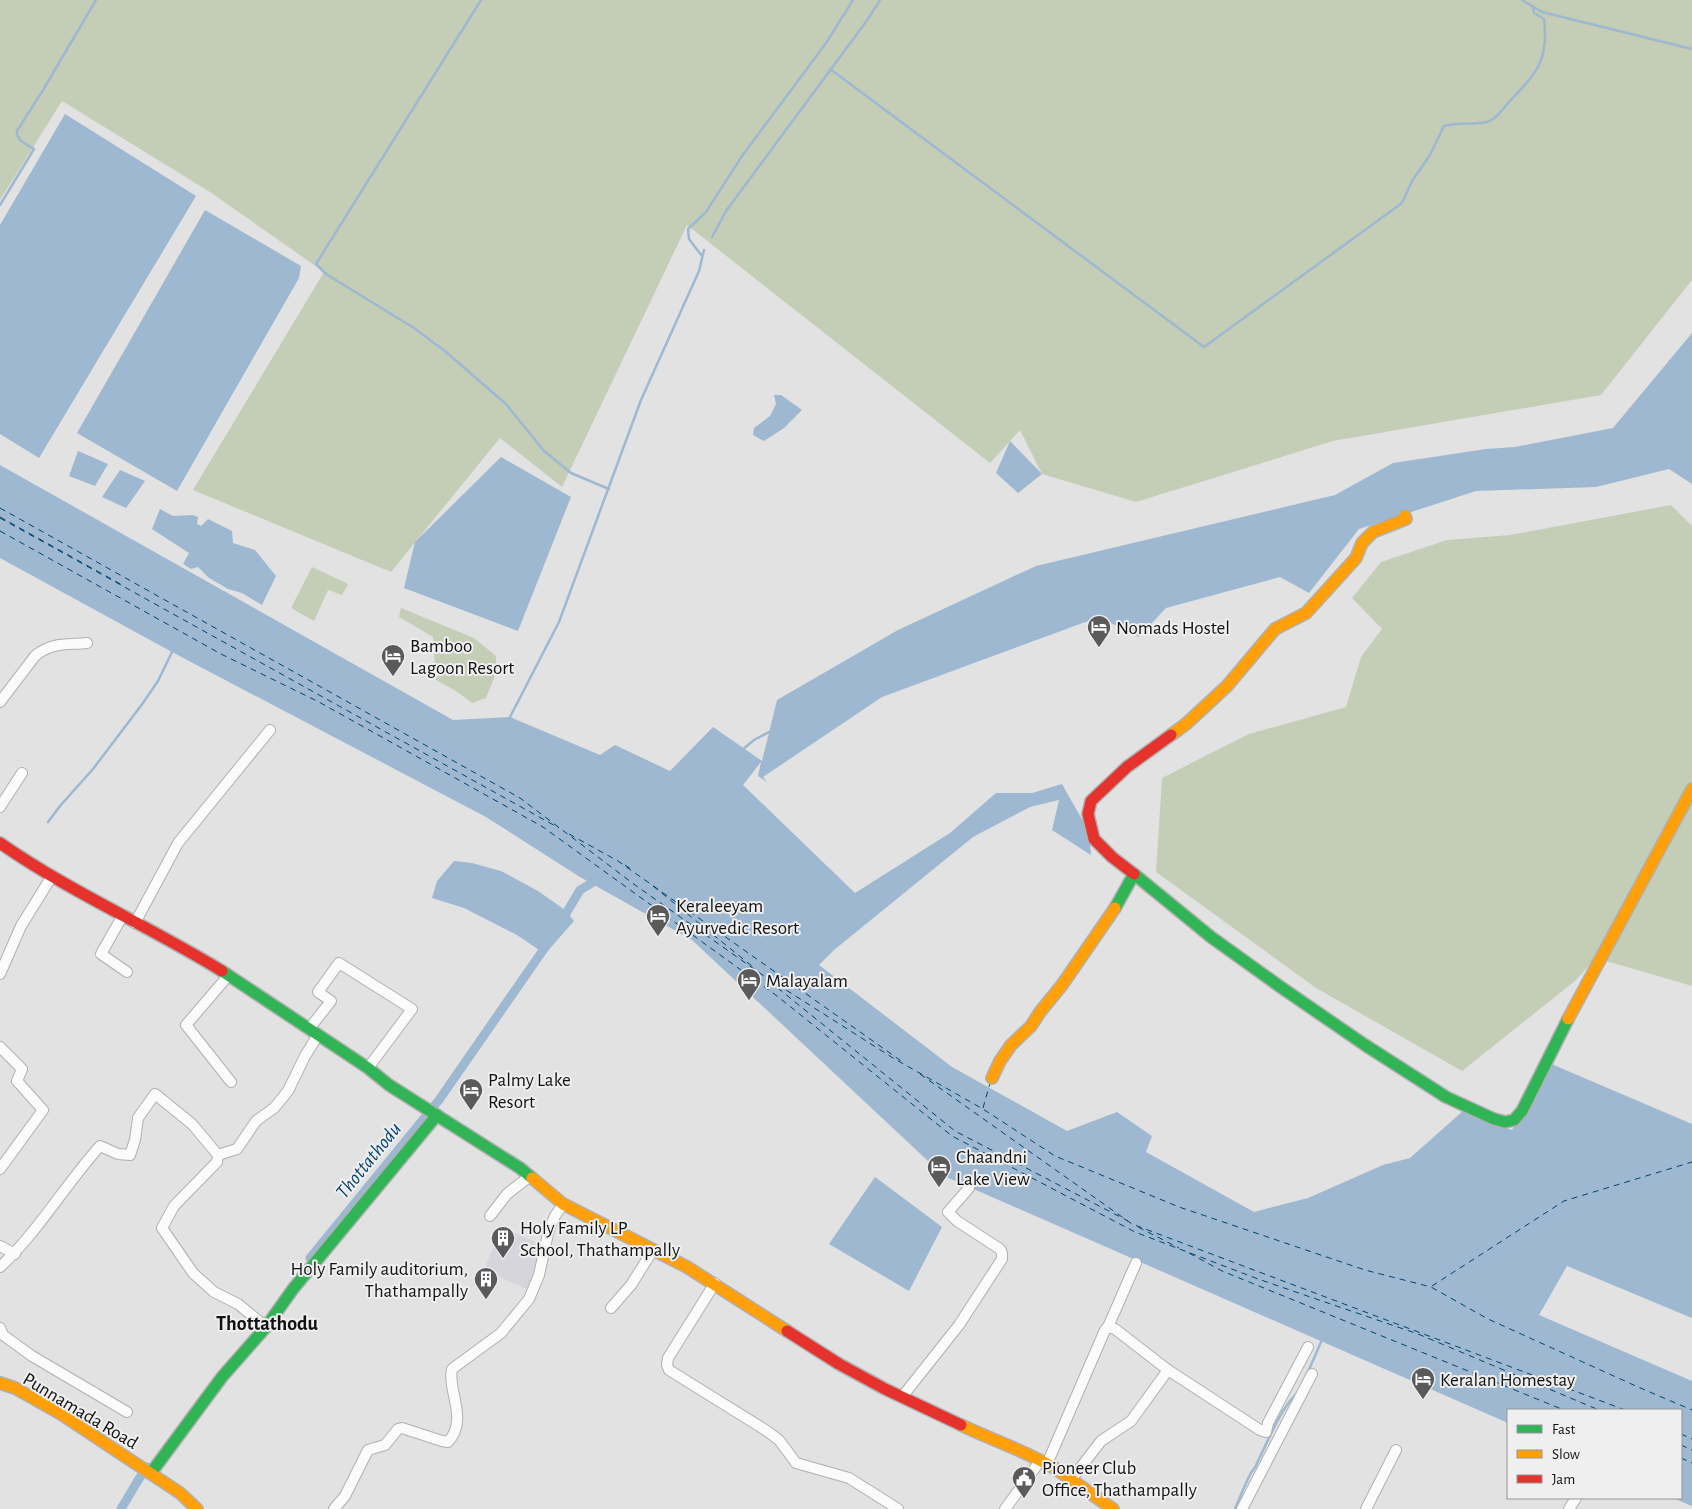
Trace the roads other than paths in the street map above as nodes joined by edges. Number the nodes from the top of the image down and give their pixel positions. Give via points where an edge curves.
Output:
1 (1405, 516) dead end
2 (87, 643) dead end
3 (0, 702) edge
4 (270, 730) dead end
5 (22, 773) dead end
6 (1692, 788) edge
7 (0, 807) edge
8 (0, 843) edge
9 (1134, 874) junction
10 (52, 876) junction
11 (123, 915) junction
12 (135, 923) junction
13 (127, 972) dead end
14 (0, 974) edge
15 (228, 976) junction
16 (314, 1032) junction
17 (0, 1047) edge
18 (368, 1068) junction
19 (992, 1078) dead end
20 (231, 1082) dead end
21 (432, 1112) junction
22 (218, 1155) junction
23 (0, 1170) edge
24 (530, 1176) junction
25 (969, 1188) dead end
26 (563, 1204) junction
27 (490, 1216) dead end
28 (0, 1246) edge
29 (653, 1250) junction
30 (15, 1254) junction
31 (1136, 1263) dead end
32 (0, 1267) edge
33 (714, 1283) junction
34 (611, 1308) dead end
35 (263, 1325) junction
36 (1108, 1327) junction
37 (0, 1328) edge
38 (1308, 1347) dead end
39 (1168, 1370) junction
40 (1312, 1374) dead end
41 (0, 1383) edge
42 (902, 1397) junction
43 (127, 1412) dead end
44 (1396, 1450) dead end
45 (1043, 1462) junction
46 (147, 1471) junction
47 (1071, 1480) junction
48 (197, 1509) edge
49 (334, 1509) edge
50 (898, 1509) edge
51 (1006, 1509) edge
52 (1113, 1509) edge
53 (1242, 1509) edge
54 (1366, 1509) edge

1 - 9 street via 1373,532 1362,543 1356,558 1306,613 1275,629 1227,686 1186,724 1127,767 1091,801 1088,814 1094,839
2 - 3 street via 48,646 35,656
4 - 12 street via 178,843
5 - 7 street
6 - 9 street via 1582,990 1522,1111 1514,1120 1506,1122 1446,1097 1365,1045 1211,937
8 - 10 street
9 - 19 street via 1110,918 1031,1026 1011,1045
10 - 11 street
10 - 14 street via 21,926
11 - 12 street
11 - 13 street via 101,954
12 - 15 street
15 - 16 street
15 - 20 street via 186,1025
16 - 18 street
16 - 18 street via 331,1001 318,992 339,963 412,1009
16 - 22 street via 288,1091 274,1108 256,1121 237,1149
17 - 23 street via 22,1069 17,1081 43,1110
18 - 21 street
21 - 24 street
21 - 35 street
22 - 30 street via 192,1124 155,1094 138,1118 130,1156 100,1146
22 - 35 street via 217,1162 174,1206 162,1228 193,1273 214,1292 238,1304
24 - 26 street
24 - 27 street via 507,1194
25 - 42 street via 948,1212 1000,1249 1002,1259 959,1325
26 - 29 street
26 - 49 street via 549,1229 539,1276 529,1299 501,1332 452,1369 457,1408 452,1437 448,1442 442,1442 398,1429 385,1445 368,1450 345,1496
28 - 30 street
29 - 33 street
29 - 34 street via 631,1285
30 - 32 street
31 - 36 street
33 - 42 street via 831,1359
33 - 50 street via 668,1358 669,1370 767,1431 779,1440 796,1463 849,1478
35 - 46 street
36 - 39 street
36 - 45 street
37 - 43 street via 3,1334 32,1356
38 - 39 street via 1266,1432
39 - 47 street via 1131,1421 1101,1441
40 - 53 street
41 - 46 street, Punnamada Road via 61,1414
42 - 45 street
44 - 54 street
45 - 47 street
45 - 51 street
46 - 48 street, Punnamada Road
47 - 52 street

